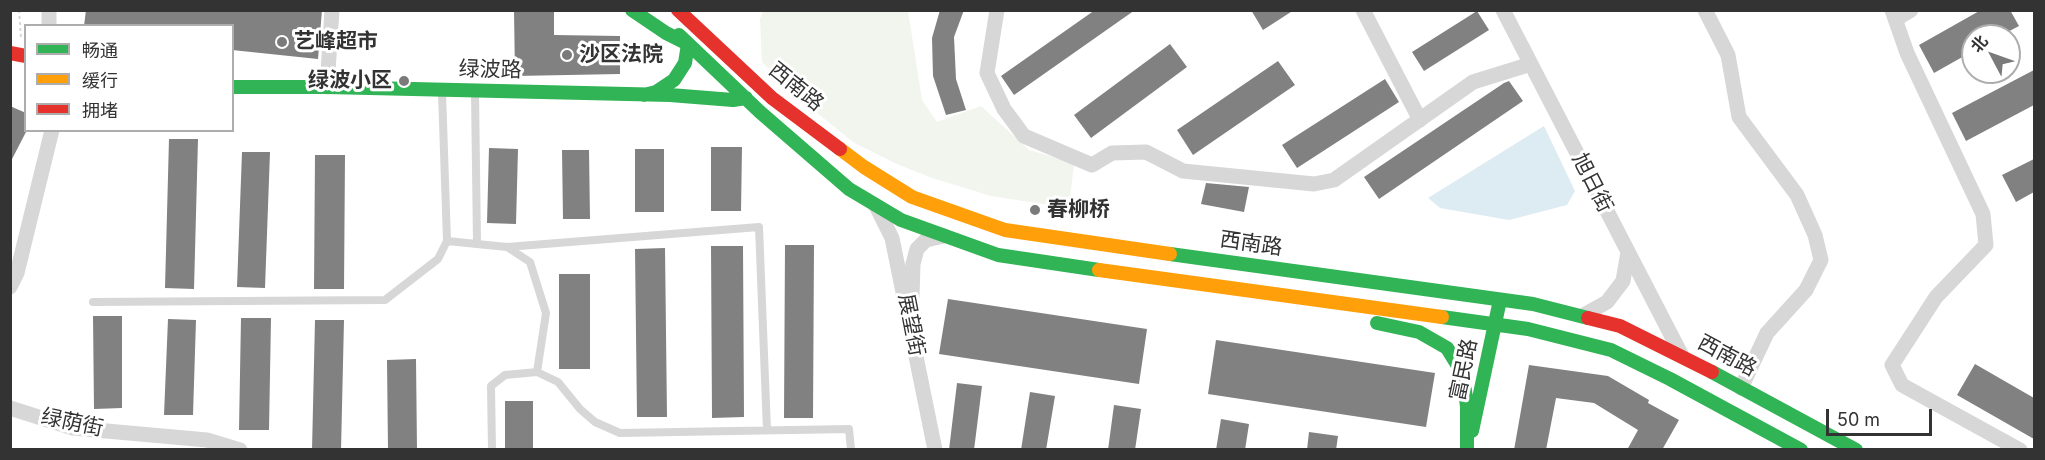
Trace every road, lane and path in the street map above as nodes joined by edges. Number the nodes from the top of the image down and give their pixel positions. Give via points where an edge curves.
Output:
1 (19, 10) edge
2 (332, 10) edge
3 (632, 10) edge
4 (656, 10) edge
5 (678, 10) edge
6 (997, 10) edge
7 (1363, 10) edge
8 (1503, 10) edge
9 (1705, 10) edge
10 (1911, 10) edge
11 (1894, 15) edge
12 (688, 44) junction
13 (24, 48) edge
14 (1531, 64) junction
15 (234, 87) edge
16 (327, 87) junction
17 (441, 90) junction
18 (475, 90) junction
19 (644, 95) junction
20 (746, 98) junction
21 (1420, 120) junction
22 (52, 132) edge
23 (876, 205) junction
24 (944, 236) junction
25 (447, 241) junction
26 (477, 243) junction
27 (507, 247) junction
28 (1628, 252) junction
29 (10, 287) edge
30 (1310, 300) junction
31 (1500, 300) junction
32 (93, 302) dead end
33 (1582, 316) junction
34 (1495, 325) junction
35 (914, 339) junction
36 (1682, 356) junction
37 (537, 372) junction
38 (1741, 388) junction
39 (10, 408) edge
40 (767, 430) junction
41 (240, 450) edge
42 (492, 450) edge
43 (851, 450) edge
44 (935, 450) edge
45 (1468, 450) edge
46 (1801, 450) edge
47 (1856, 450) edge
48 (2020, 450) edge

1 - 13 path
2 - 16 street
3 - 12 main road
4 - 12 main road, 西南路
5 - 31 main road, 西南路 via 772,98 864,167 912,197 1005,230
6 - 21 street via 987,73 1004,109 1024,136 1092,165 1112,153 1146,152 1183,171 1314,184 1334,180
7 - 21 street
8 - 14 street, 旭日街
9 - 38 street via 1728,55 1738,117 1797,195 1815,235 1821,261 1806,290 1767,333
10 - 11 street
11 - 48 street via 1907,53 1983,214 1986,245 1936,297 1892,365 1902,385
12 - 19 main road via 685,63 674,80
12 - 20 main road, 西南路
14 - 21 street via 1473,82
14 - 28 street, 旭日街
15 - 16 main road, 绿波路
16 - 17 main road, 绿波路
17 - 18 main road, 绿波路
17 - 25 lane
18 - 19 main road, 绿波路
18 - 26 lane
19 - 20 main road, 绿波路
20 - 23 main road, 西南路 via 849,189
22 - 29 street via 17,273
23 - 24 main road, 西南路 via 901,220
23 - 35 street, 展望街 via 892,238
24 - 30 main road, 西南路 via 1019,259
24 - 35 street via 926,240 917,249 911,287
25 - 26 lane
25 - 32 lane via 438,259 385,300
26 - 27 lane
27 - 37 lane via 530,261 546,313
27 - 40 lane via 759,227
28 - 33 street via 1623,281 1607,302
28 - 36 street, 旭日街
30 - 34 main road, 西南路
30 - 45 main road via 1364,320 1419,332 1447,348 1463,374
31 - 33 main road, 西南路
31 - 34 main road, 富民路
33 - 36 main road, 西南路 via 1620,326
34 - 45 main road, 富民路
34 - 46 main road, 西南路 via 1528,329 1611,350
35 - 44 street, 展望街
36 - 38 main road, 西南路
37 - 40 lane via 558,382 595,422 620,433
37 - 42 lane via 505,375 491,386
38 - 47 main road, 西南路
39 - 41 street, 绿荫街 via 73,428 207,440
40 - 43 lane via 849,429

